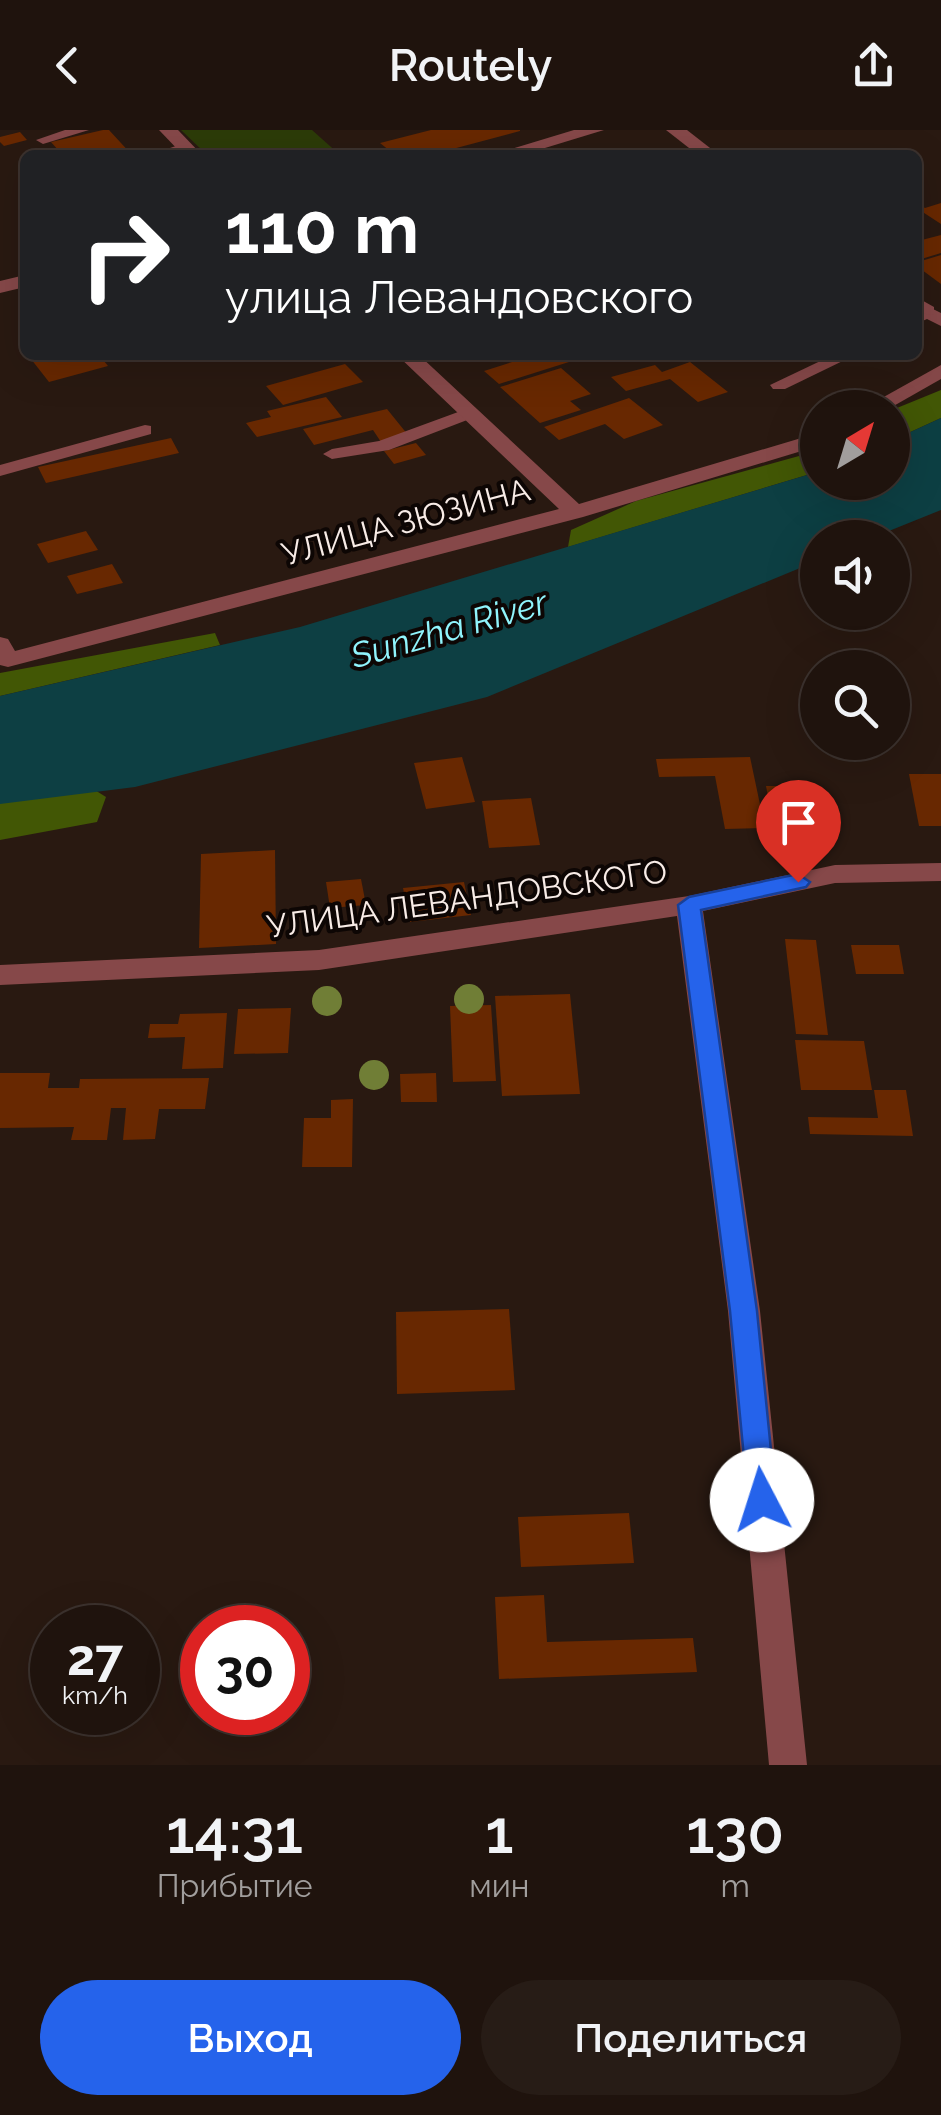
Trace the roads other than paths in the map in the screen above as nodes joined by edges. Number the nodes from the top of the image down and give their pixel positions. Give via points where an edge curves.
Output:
1 (82, 130) edge
2 (168, 130) edge
3 (595, 130) edge
4 (675, 130) edge
5 (44, 140) dead end
6 (188, 150) edge
7 (520, 150) edge
8 (703, 150) edge
9 (412, 360) edge
10 (836, 360) edge
11 (941, 370) edge
12 (779, 385) dead end
13 (906, 390) edge
14 (469, 413) junction
15 (145, 430) dead end
16 (800, 444) edge
17 (332, 454) dead end
18 (0, 471) edge
19 (575, 512) junction
20 (3, 655) edge
21 (941, 872) edge
22 (689, 905) junction
23 (0, 975) edge
24 (788, 1765) edge

1 - 5 lane
2 - 6 street
3 - 7 street
4 - 8 street
9 - 14 street
10 - 12 lane
11 - 13 street
14 - 17 lane via 383,446
14 - 19 street
15 - 18 lane
16 - 19 street, УЛИЦА ЗЮЗИНА
19 - 20 street, УЛИЦА ЗЮЗИНА
21 - 22 street, УЛИЦА ЛЕВАНДОВСКОГО via 835,874
22 - 23 street, УЛИЦА ЛЕВАНДОВСКОГО via 320,960
22 - 24 street via 744,1311

